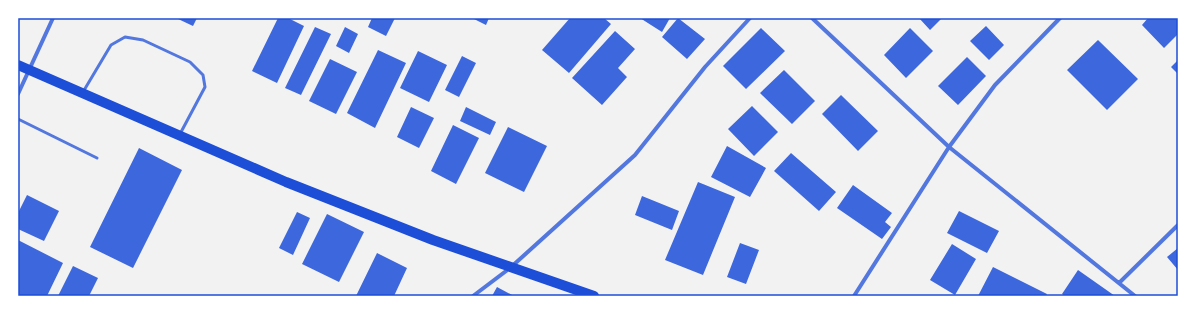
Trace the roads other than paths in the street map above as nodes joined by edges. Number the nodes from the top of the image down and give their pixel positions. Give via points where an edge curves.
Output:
1 (53, 18) edge
2 (750, 18) edge
3 (812, 18) edge
4 (1060, 18) edge
5 (18, 65) edge
6 (30, 71) junction
7 (18, 94) edge
8 (82, 94) junction
9 (18, 119) edge
10 (179, 136) junction
11 (949, 147) junction
12 (97, 158) dead end
13 (1178, 225) edge
14 (510, 268) junction
15 (1119, 283) junction
16 (473, 296) edge
17 (594, 296) edge
18 (854, 296) edge
19 (1134, 296) edge

1 - 6 street
2 - 14 street via 705,67 635,155
3 - 11 street
4 - 11 street via 995,85
5 - 6 main road
6 - 7 street
6 - 8 main road
8 - 10 main road
8 - 10 lane via 111,44 125,38 143,40 190,62 203,75 205,87
9 - 12 lane
10 - 14 main road via 286,182
11 - 15 street
11 - 18 street
13 - 15 street
14 - 16 street
14 - 17 main road
15 - 19 street

